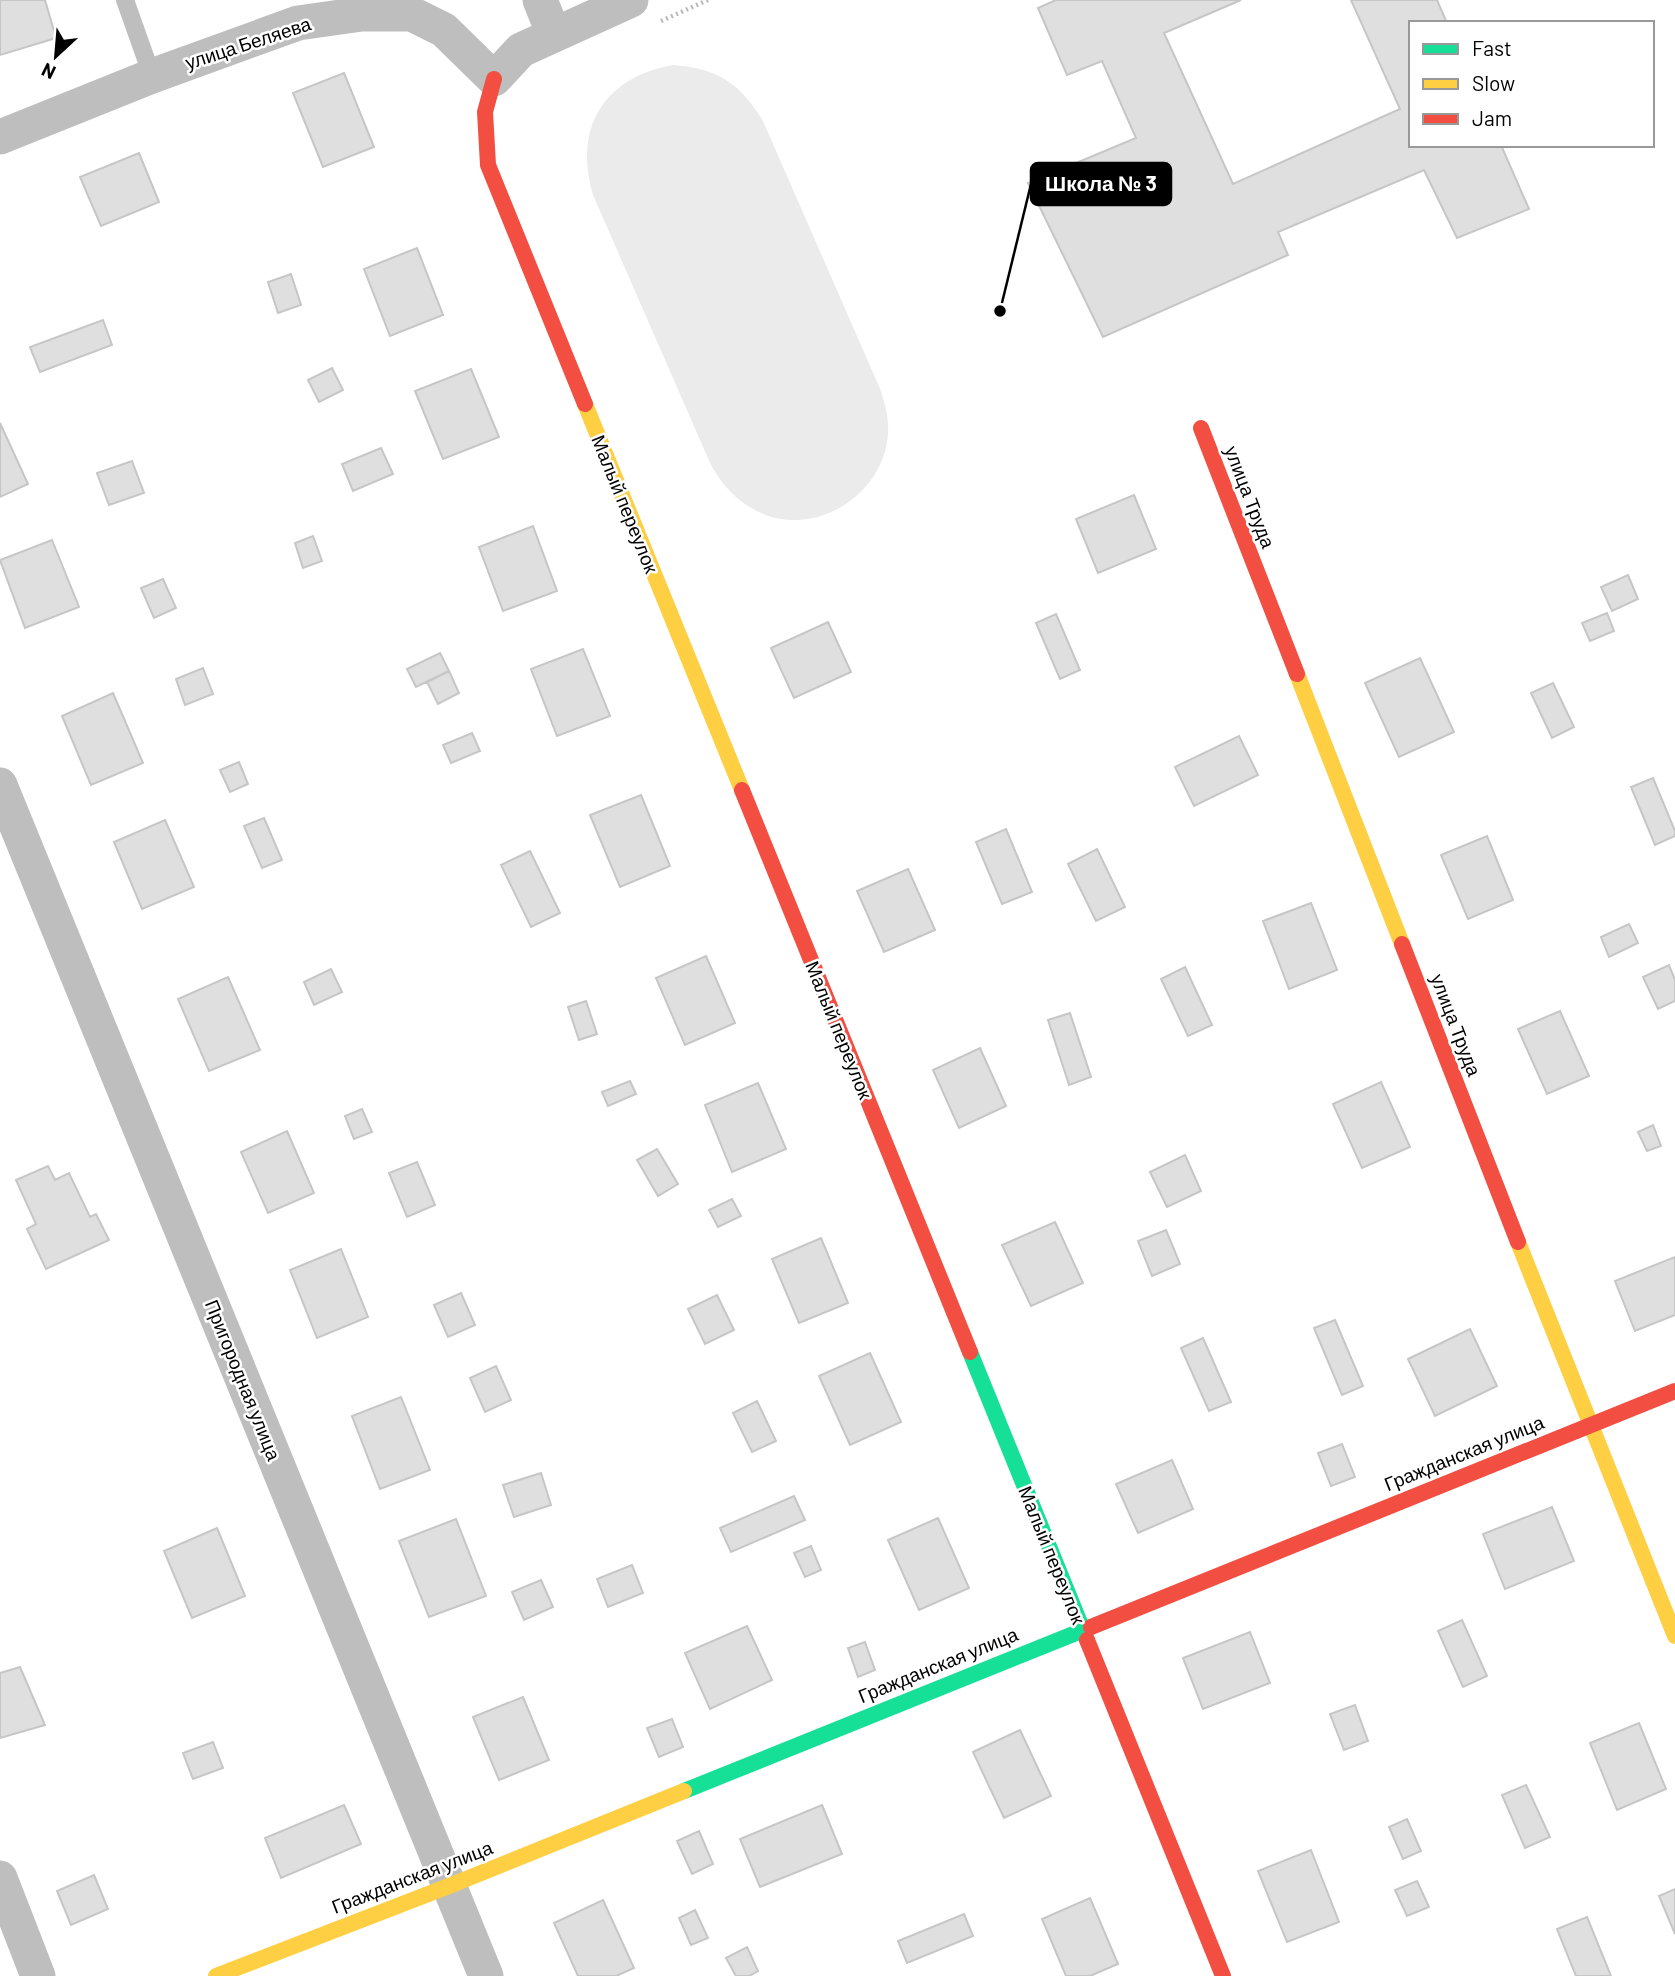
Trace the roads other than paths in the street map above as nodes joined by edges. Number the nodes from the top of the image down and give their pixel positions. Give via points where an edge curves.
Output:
1 (125, 0) edge
2 (540, 0) edge
3 (631, 0) edge
4 (554, 35) junction
5 (152, 76) junction
6 (494, 79) junction
7 (0, 136) edge
8 (1200, 428) dead end
9 (0, 785) edge
10 (1675, 1391) edge
11 (1589, 1426) junction
12 (1082, 1629) junction
13 (1675, 1636) edge
14 (0, 1878) edge
15 (449, 1886) junction
16 (38, 1976) edge
17 (216, 1976) edge
18 (486, 1976) edge
19 (1223, 1976) edge

1 - 5 lane
2 - 4 street
3 - 4 street
4 - 6 street via 522,50
5 - 6 street, улица Беляева via 298,23 362,14 412,15 444,30
5 - 7 street, улица Беляева
6 - 12 street, Малый переулок via 483,121 488,165
8 - 11 street, улица Труда
9 - 15 street, Пригородная улица
10 - 11 street, Гражданская улица
11 - 12 street, Гражданская улица
11 - 13 street, улица Труда
12 - 15 street, Гражданская улица
12 - 19 street, Малый переулок
14 - 16 street
15 - 17 street, Гражданская улица
15 - 18 street, Пригородная улица

